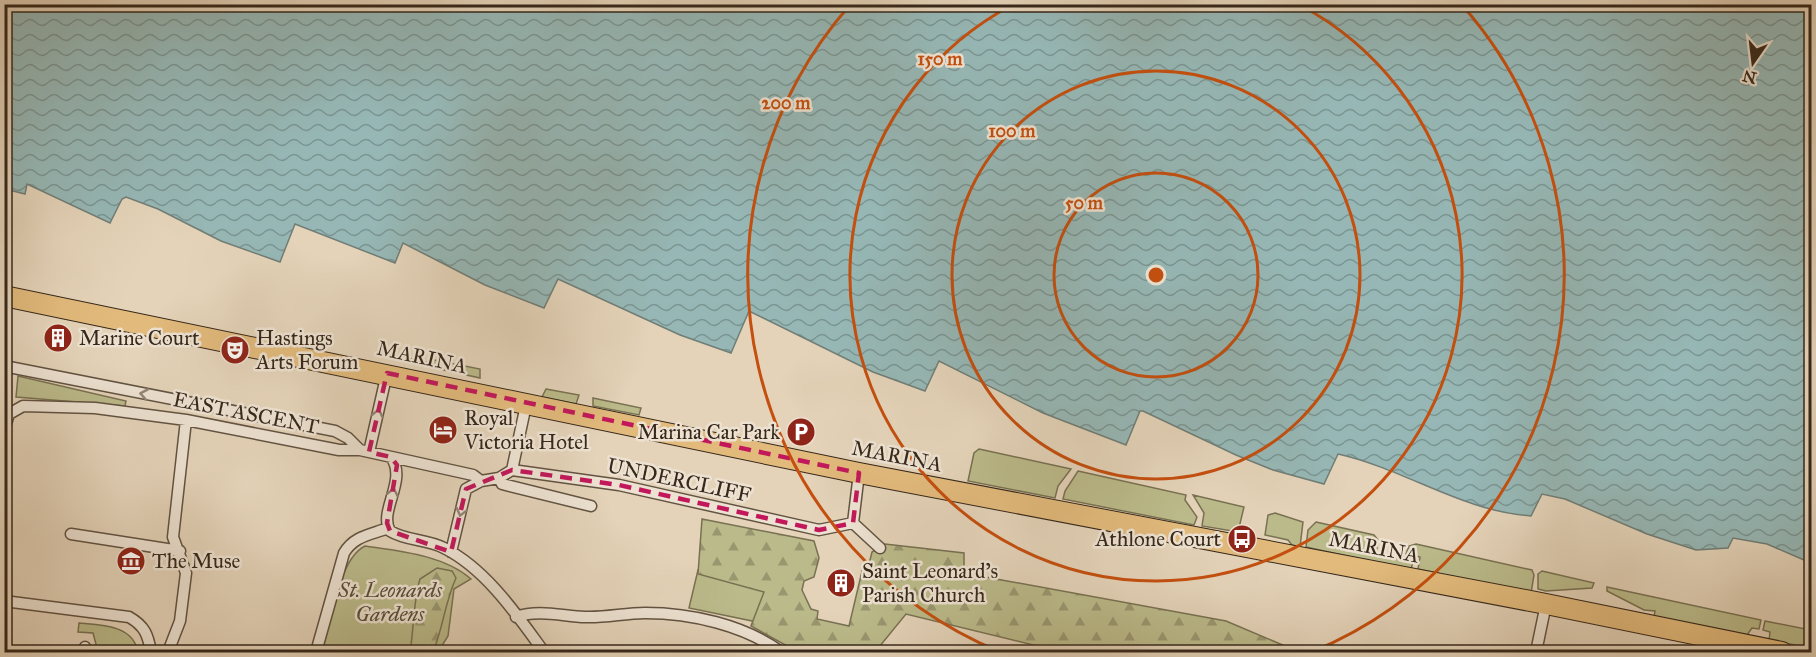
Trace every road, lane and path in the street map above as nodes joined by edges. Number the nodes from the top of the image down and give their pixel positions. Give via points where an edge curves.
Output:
1 (4, 296) edge
2 (4, 366) edge
3 (387, 373) junction
4 (526, 405) junction
5 (186, 420) junction
6 (5, 426) edge
7 (364, 451) junction
8 (391, 457) junction
9 (512, 470) junction
10 (859, 473) junction
11 (499, 478) junction
12 (481, 481) junction
13 (591, 506) dead end
14 (853, 523) junction
15 (388, 528) junction
16 (71, 534) dead end
17 (880, 548) dead end
18 (180, 551) junction
19 (451, 552) junction
20 (4, 601) edge
21 (1546, 604) junction
22 (516, 617) junction
23 (151, 652) edge
24 (168, 652) edge
25 (316, 652) edge
26 (544, 652) edge
27 (781, 652) edge
28 (1536, 652) edge
29 (1782, 652) edge

1 - 3 highway, MARINA
7 -> 2 street via 335,431
3 - 4 highway, MARINA
7 -> 3 street
4 - 9 street
4 - 10 highway, MARINA
5 - 6 street, EAST ASCENT via 95,408 23,406 14,410
5 - 7 street, EAST ASCENT via 339,450
5 - 18 street via 173,537
7 - 8 street, EAST ASCENT
8 - 12 street, EAST ASCENT via 473,475
15 -> 8 street via 397,474
9 - 11 street
9 - 14 street, UNDERCLIFF via 619,485 819,530
10 - 14 street
10 - 21 highway, MARINA
11 - 12 street
11 - 13 street via 502,484
12 -> 19 street via 466,489
14 - 17 street
15 - 19 street via 395,534
15 - 25 street via 358,538 344,553
16 - 18 street
18 - 24 street via 186,573 183,606
19 - 22 street via 482,577
20 - 23 street via 129,617 146,631
21 - 28 street
21 - 29 highway, MARINA
22 - 26 street
22 - 27 street via 528,613 588,617 671,615 751,633

